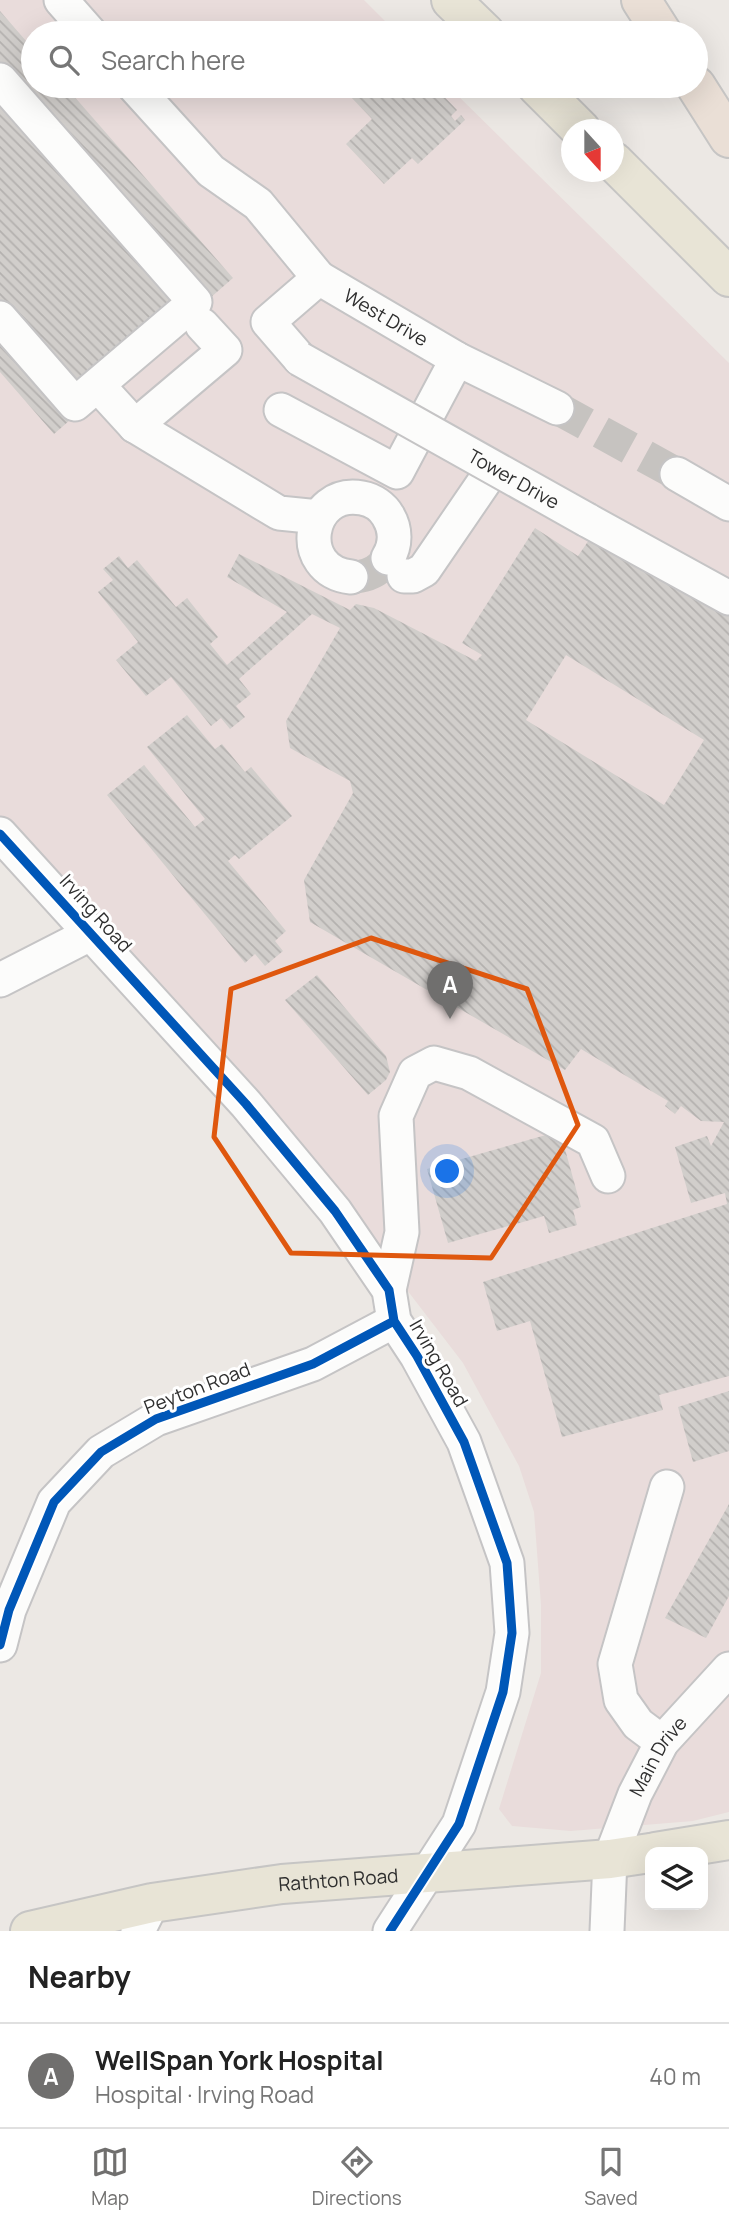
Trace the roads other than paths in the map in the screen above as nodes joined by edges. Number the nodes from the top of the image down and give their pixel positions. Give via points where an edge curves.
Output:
1 (61, 0) edge
2 (451, 0) edge
3 (641, 0) edge
4 (79, 21) edge
5 (473, 21) edge
6 (654, 21) edge
7 (0, 80) edge
8 (145, 98) edge
9 (549, 98) edge
10 (704, 98) edge
11 (570, 119) edge
12 (729, 138) edge
13 (624, 172) edge
14 (729, 277) edge
15 (319, 278) junction
16 (0, 318) edge
17 (268, 322) junction
18 (202, 326) dead end
19 (225, 350) junction
20 (457, 359) junction
21 (103, 391) dead end
22 (557, 408) tunnel mouth
23 (281, 410) dead end
24 (135, 426) junction
25 (493, 469) junction
26 (677, 474) tunnel mouth
27 (729, 504) edge
28 (319, 517) junction
29 (351, 577) dead end
30 (729, 598) edge
31 (0, 834) edge
32 (92, 933) junction
33 (0, 980) edge
34 (608, 1175) dead end
35 (391, 1306) junction
36 (667, 1487) dead end
37 (4, 1608) edge
38 (0, 1645) edge
39 (729, 1669) edge
40 (662, 1742) junction
41 (729, 1840) edge
42 (688, 1847) edge
43 (645, 1854) edge
44 (610, 1859) junction
45 (429, 1871) junction
46 (145, 1917) edge
47 (30, 1931) edge
48 (390, 1931) edge
49 (607, 1931) edge

1 - 4 street
2 - 5 main road
3 - 6 highway
7 - 16 street via 195,302 75,404
8 - 15 street via 211,171 258,204
9 - 11 main road
10 - 12 highway
13 - 14 main road
15 - 17 street
15 - 20 street, West Drive
17 - 19 street
17 - 25 street, Tower Drive, bridge via 300,359
18 - 19 street
19 - 24 street
20 - 22 street, West Drive
20 - 23 street via 397,472
21 - 24 street
24 - 28 street via 279,513
25 - 28 street via 424,570 413,576 396,567 393,526 378,504 365,498 339,499
25 - 30 street, Tower Drive, bridge
26 - 27 street
28 - 29 street via 313,542 317,555 325,566
31 - 32 street, Irving Road
32 - 33 street
32 - 35 street, Irving Road via 335,1211
34 - 35 street via 593,1141 469,1073 434,1062 415,1073 396,1116 402,1232
35 - 37 street, Peyton Road via 313,1364 156,1419 101,1452 54,1502
35 - 45 street, Irving Road via 464,1441 507,1563 512,1633 503,1692 460,1824
36 - 40 street via 615,1664 621,1700 638,1724
37 - 38 street, Peyton Road
39 - 40 street, Main Drive
40 - 44 street, Main Drive via 635,1794
41 - 42 main road, Rathton Road
43 - 44 main road, Rathton Road
44 - 45 main road, Rathton Road
44 - 49 street, Main Drive
45 - 46 main road, Rathton Road via 282,1884
45 - 48 street, Irving Road
46 - 47 main road, Rathton Road

